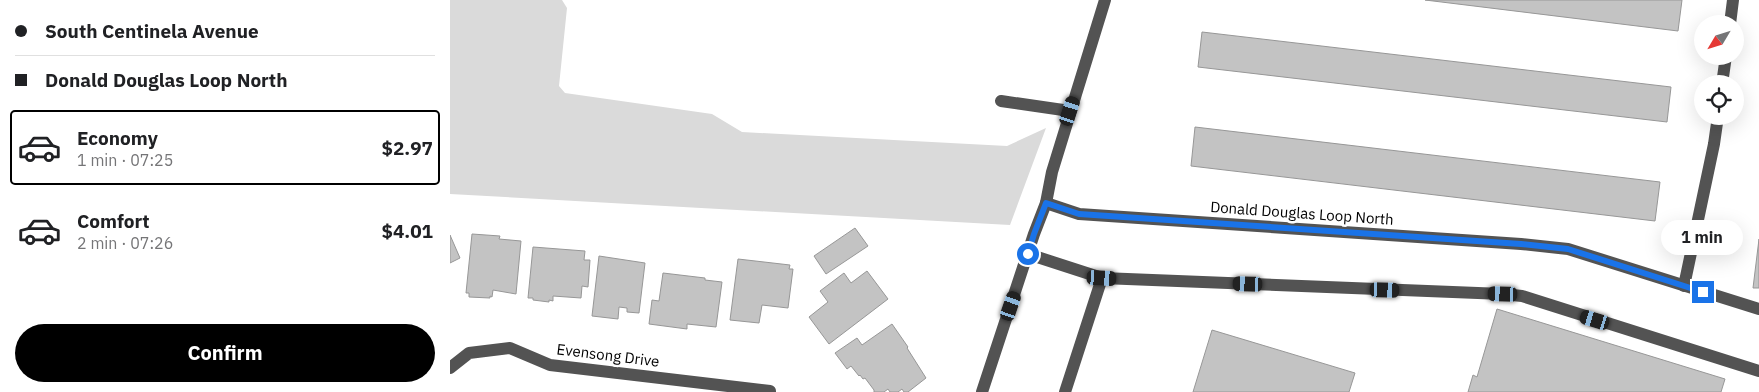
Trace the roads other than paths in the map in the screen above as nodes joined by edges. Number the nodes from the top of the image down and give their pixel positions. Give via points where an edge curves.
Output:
1 (1106, 0) edge
2 (1733, 0) edge
3 (1731, 15) edge
4 (1001, 102) dead end
5 (1070, 111) junction
6 (1717, 125) edge
7 (1046, 203) junction
8 (1028, 254) junction
9 (1102, 278) junction
10 (1684, 286) junction
11 (1759, 309) edge
12 (450, 368) edge
13 (1759, 372) edge
14 (770, 391) edge
15 (982, 392) edge
16 (1065, 392) edge

1 - 5 street
2 - 3 street
4 - 5 street
5 - 7 street
6 - 10 street
7 - 8 street
7 - 10 street, Donald Douglas Loop North via 1079,214 1568,249
8 - 9 street
8 - 15 street
9 - 13 street via 1522,296
9 - 16 street
10 - 11 street, Donald Douglas Loop North
12 - 14 street, Evensong Drive via 469,353 510,348 550,365

